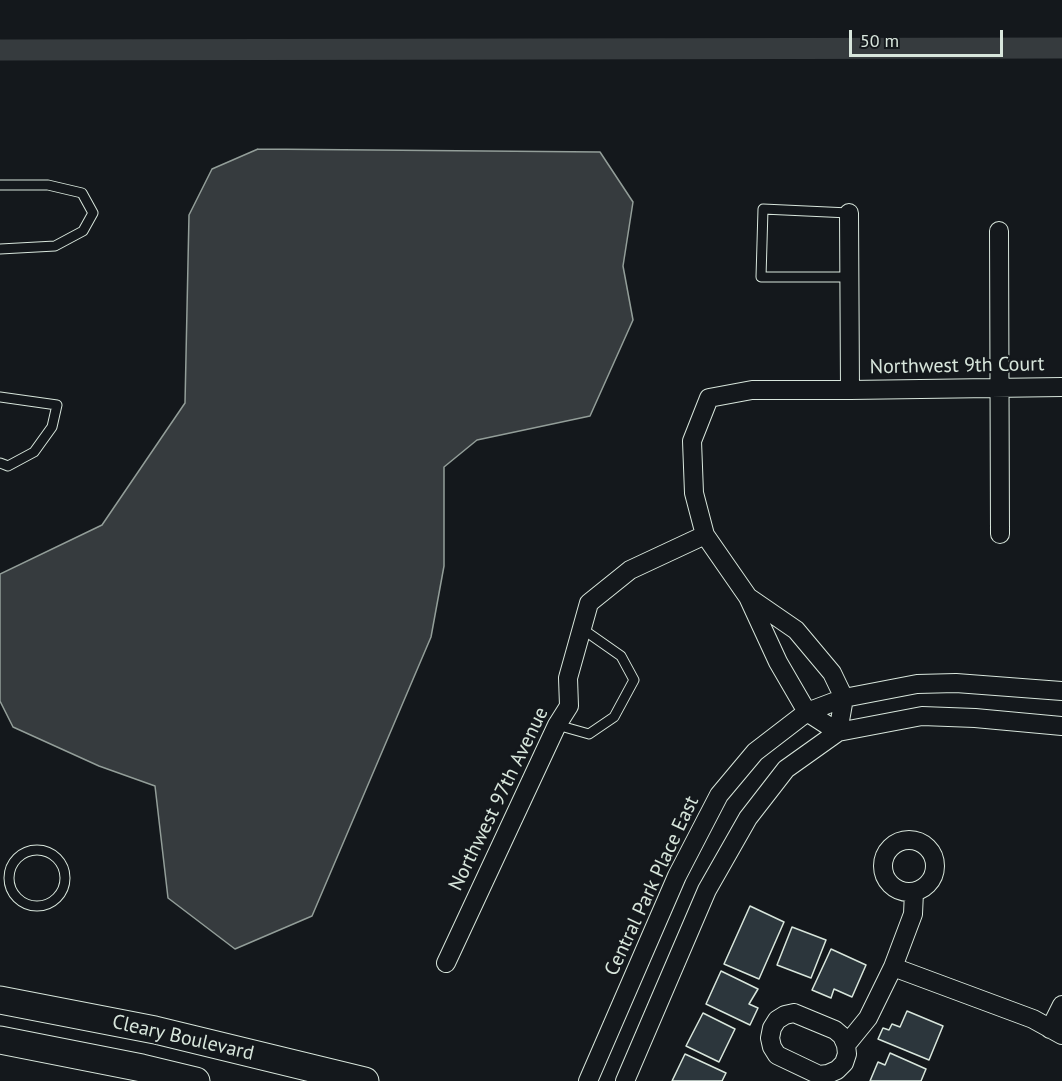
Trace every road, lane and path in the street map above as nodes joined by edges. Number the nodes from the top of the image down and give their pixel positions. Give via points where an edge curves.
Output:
1 (0, 184) edge
2 (849, 213) joint
3 (999, 231) dead end
4 (0, 249) edge
5 (849, 277) junction
6 (1062, 387) edge
7 (999, 388) junction
8 (850, 390) junction
9 (0, 397) edge
10 (0, 463) edge
11 (1000, 534) dead end
12 (705, 535) junction
13 (748, 597) junction
14 (581, 628) junction
15 (1062, 691) edge
16 (844, 698) junction
17 (807, 712) junction
18 (557, 725) junction
19 (1062, 726) edge
20 (838, 732) junction
21 (5, 870) edge
22 (914, 892) dead end
23 (446, 963) dead end
24 (893, 967) junction
25 (0, 1000) edge
26 (1062, 1005) edge
27 (1056, 1032) edge
28 (0, 1040) edge
29 (846, 1045) dead end
30 (196, 1081) edge
31 (364, 1081) edge
32 (588, 1081) edge
33 (625, 1081) edge

1 - 4 lane via 48,185 81,193 93,213 83,231 55,246
2 - 5 street, Northwest 9th Court
2 - 5 lane via 763,209 761,277
3 - 7 street
5 - 8 street, Northwest 9th Court
6 - 7 street, Northwest 9th Court
7 - 8 street, Northwest 9th Court
7 - 11 street
8 - 12 street via 752,390 709,398 692,441 694,493
9 - 10 lane via 57,405 52,427 34,452 8,466
12 - 13 street
12 - 14 street, Northwest 97th Avenue via 630,570 589,603
13 - 16 street via 796,630 832,673
13 - 17 street
14 - 18 street, Northwest 97th Avenue via 568,678 569,706
14 - 18 lane via 621,656 634,680 614,717 589,734
15 - 16 street, Central Park Place East via 918,684
16 - 17 street, Central Park Place East
16 - 20 street
17 - 20 street
17 - 32 street, Central Park Place East via 755,752 719,795 678,876
18 - 23 street, Northwest 97th Avenue
19 - 20 street via 921,716
20 - 33 street via 786,769 748,818 706,890
21 - 21 lane via 16,895 31,905 56,898 64,883 62,865 48,852 29,851
22 - 24 street via 914,914
24 - 27 street via 1033,1019
24 - 29 street via 868,1018
25 - 31 street, Cleary Boulevard via 155,1030
26 - 27 street
28 - 30 street, Cleary Boulevard

